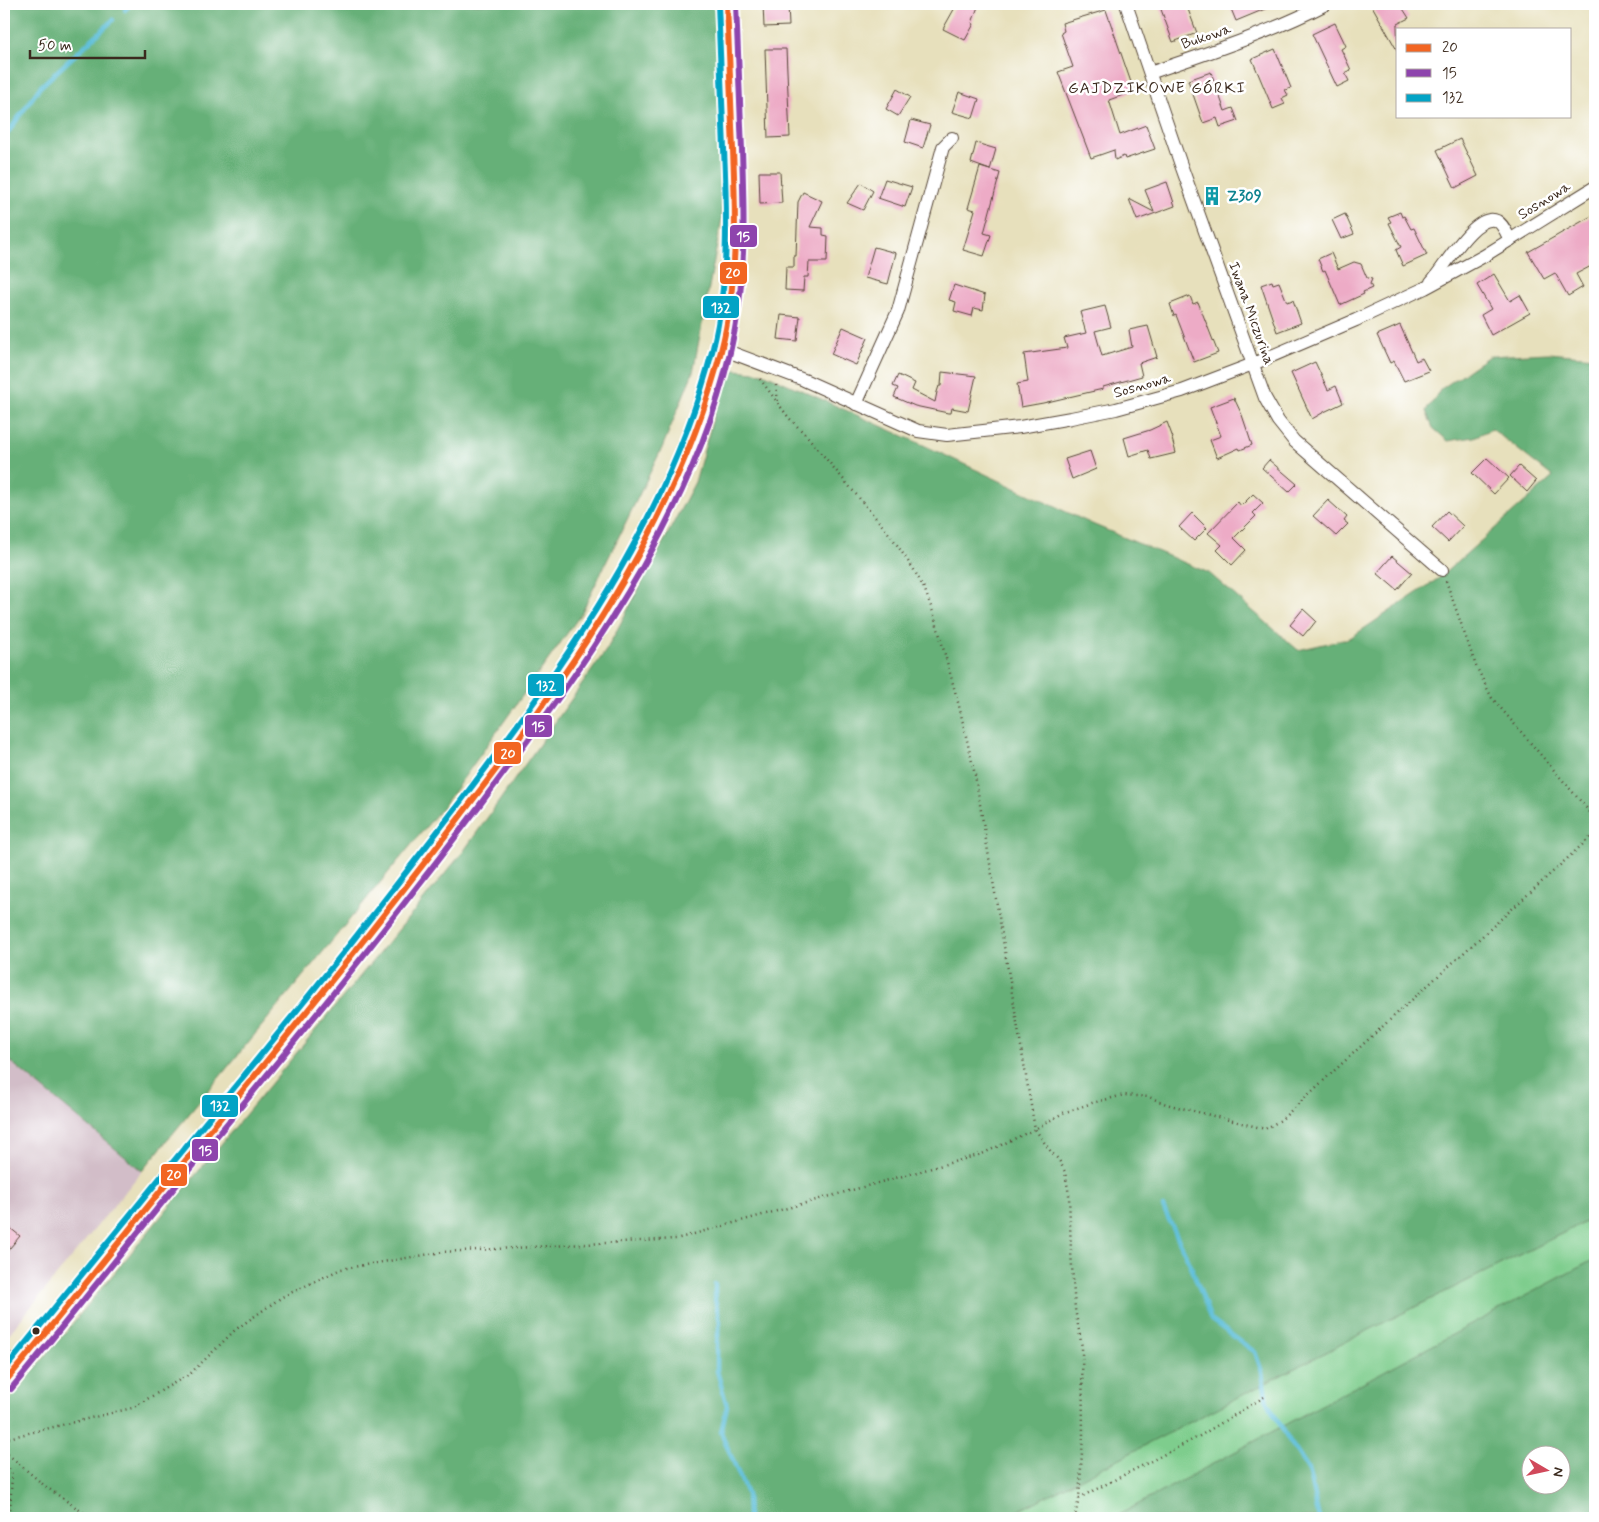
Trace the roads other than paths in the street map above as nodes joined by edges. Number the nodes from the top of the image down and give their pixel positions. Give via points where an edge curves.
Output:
1 (727, 4) edge
2 (1126, 4) edge
3 (1326, 4) edge
4 (1150, 73) junction
5 (952, 138) dead end
6 (1595, 187) edge
7 (1510, 240) junction
8 (1425, 288) junction
9 (722, 350) junction
10 (1253, 364) junction
11 (856, 404) junction
12 (1442, 570) road end
13 (4, 1352) edge
14 (20, 1364) junction
15 (4, 1383) edge

1 - 9 main road via 735,239
2 - 4 street, Iwana Miczurina
3 - 4 street, Bukowa via 1245,40
4 - 10 street, Iwana Miczurina
5 - 11 street via 944,147 898,311
6 - 7 street, Sosnowa
7 - 8 street, Sosnowa
7 - 8 street, Sosnowa via 1496,220 1484,223 1464,238
8 - 10 street, Sosnowa
9 - 11 street, Sosnowa via 804,380
9 - 14 main road via 693,442 668,499 620,588 555,688 455,825 313,1005
10 - 11 street, Sosnowa via 1182,390 1116,409 990,431 947,435 918,432
10 - 12 street, Iwana Miczurina via 1278,421 1294,441
13 - 14 lane
14 - 15 main road

